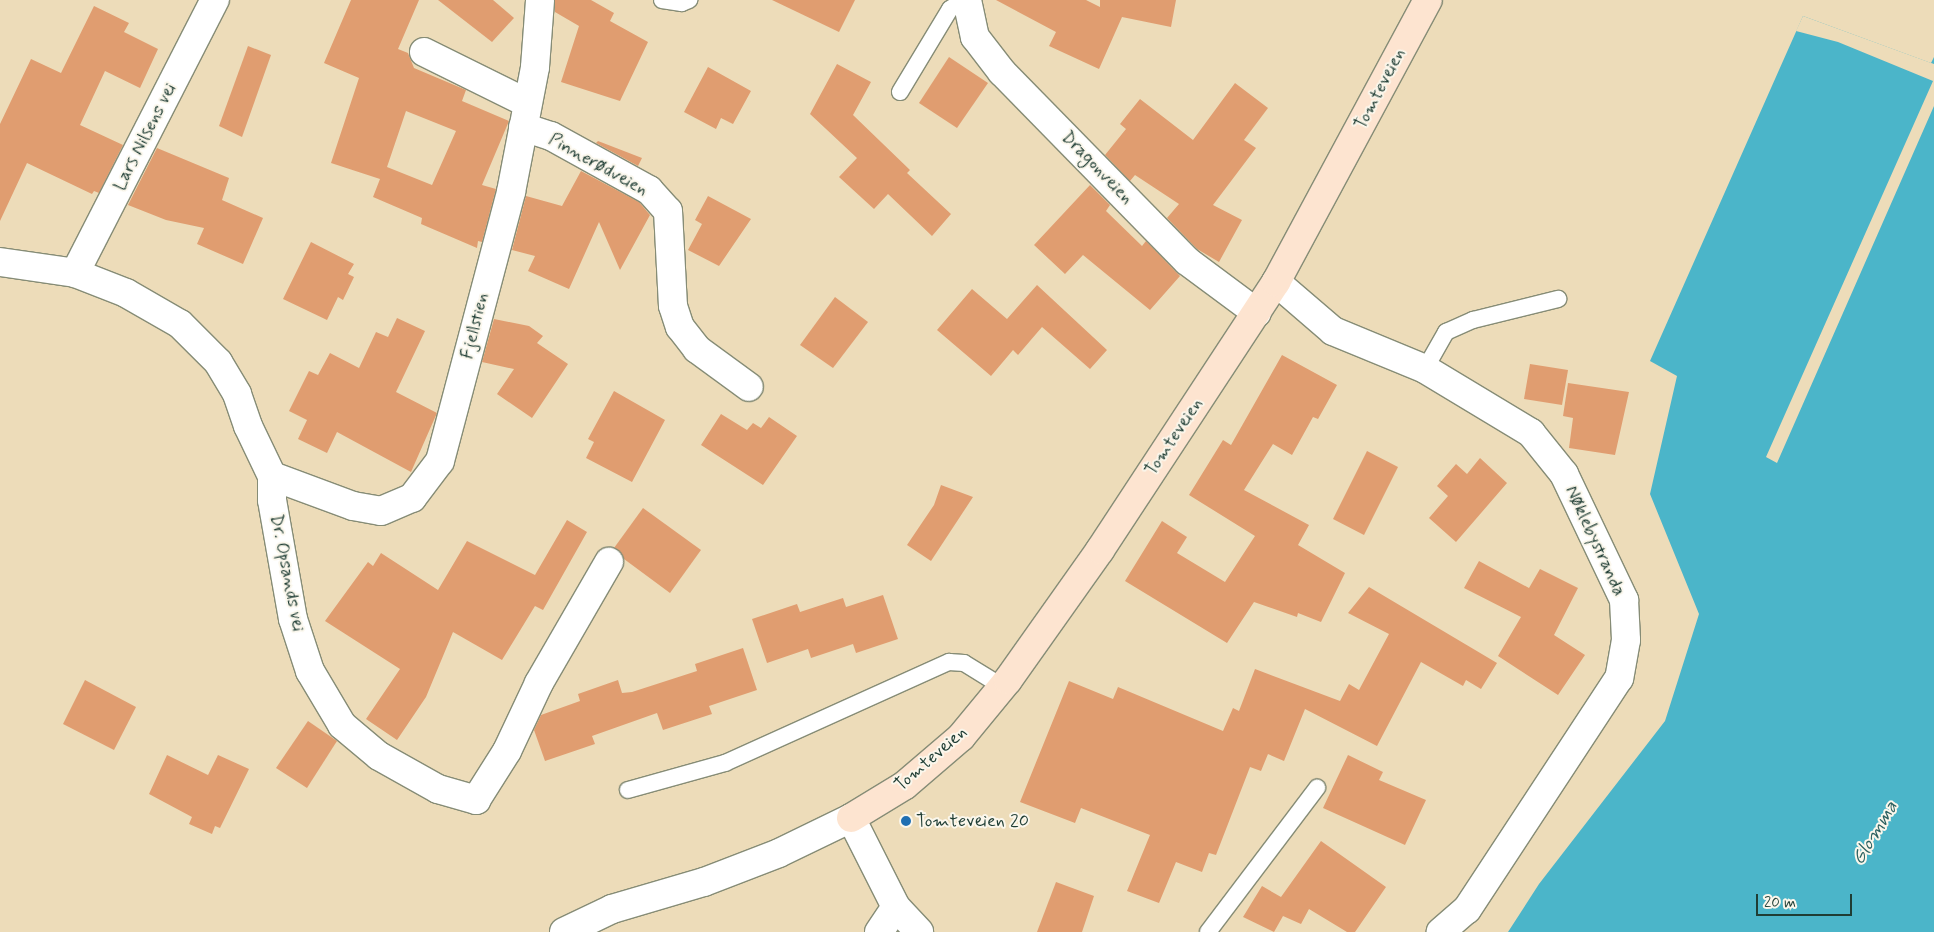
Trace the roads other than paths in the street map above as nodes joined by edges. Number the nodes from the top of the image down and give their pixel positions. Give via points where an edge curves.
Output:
1 (215, 0) edge
2 (540, 0) edge
3 (662, 0) edge
4 (689, 0) edge
5 (966, 0) edge
6 (1428, 0) edge
7 (424, 52) dead end
8 (900, 92) dead end
9 (525, 115) junction
10 (0, 262) edge
11 (75, 273) junction
12 (1276, 282) junction
13 (1558, 299) dead end
14 (1257, 312) junction
15 (1425, 369) junction
16 (749, 387) dead end
17 (272, 476) junction
18 (609, 562) dead end
19 (1003, 687) junction
20 (1316, 788) dead end
21 (628, 790) dead end
22 (851, 818) junction
23 (896, 906) junction
24 (564, 932) edge
25 (879, 932) edge
26 (920, 932) edge
27 (1208, 932) edge
28 (1441, 932) edge

1 - 11 street, Lars Nilsens vei
2 - 9 street, Fjellstien via 535,67
3 - 4 lane via 682,3
5 - 8 lane via 950,9
5 - 14 street, Dragonveien via 975,37 1002,72 1187,261
6 - 12 street, Tomteveien
7 - 9 street, Pinnerødveien
9 - 16 street, Pinnerødveien via 551,136 649,190 668,211 673,306 680,326 697,349
9 - 17 street, Fjellstien via 511,192 440,461 412,498 381,511 353,506
10 - 11 street, Dr. Opsands vei
11 - 17 street, Dr. Opsands vei via 126,293 180,324 218,362 236,394
12 - 14 street, Tomteveien
12 - 15 street, Nøklebystranda via 1332,331
13 - 15 lane via 1473,320 1446,332
14 - 19 street, Tomteveien via 1100,550
15 - 28 street, Nøklebystranda via 1531,433 1564,474 1624,600 1626,640 1619,678 1467,909
17 - 18 street, Dr. Opsands vei via 272,500 293,619 310,671 342,724 379,756 438,789 476,800 507,751 539,683
19 - 21 lane via 964,663 949,662 725,763
19 - 22 street, Tomteveien via 947,749 905,785
20 - 27 lane
22 - 23 street
22 - 24 street, Tomteveien via 779,853 704,882 612,909
23 - 25 street
23 - 26 street

